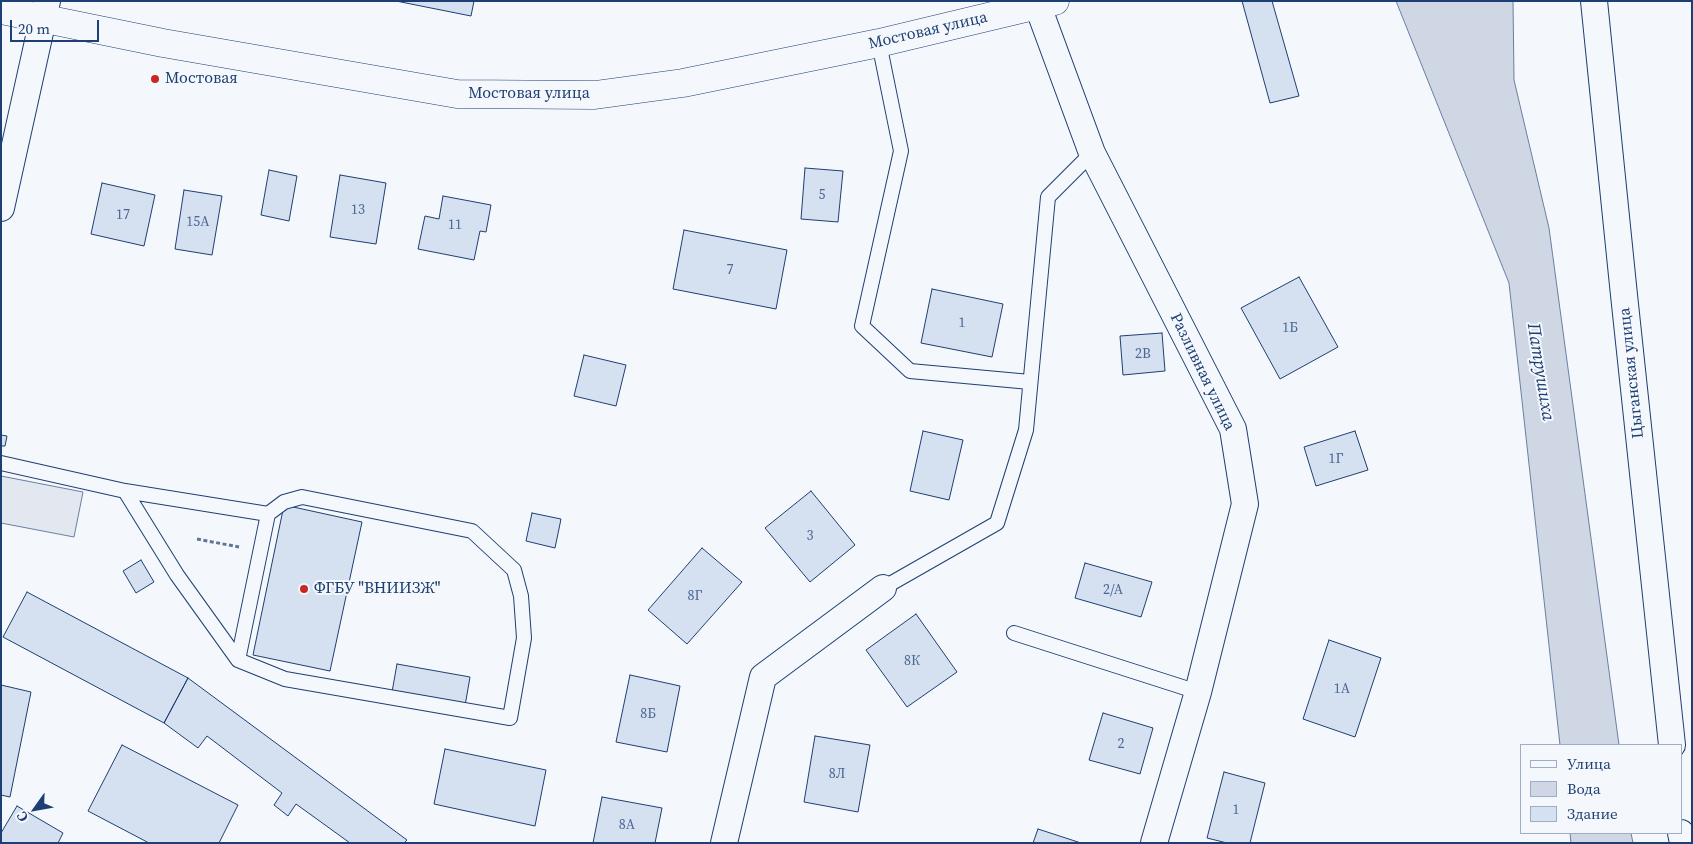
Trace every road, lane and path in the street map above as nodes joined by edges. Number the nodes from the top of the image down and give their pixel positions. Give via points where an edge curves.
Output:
1 (1594, 1) edge
2 (1043, 3) edge
3 (45, 9) edge
4 (1, 10) edge
5 (879, 43) junction
6 (1092, 153) junction
7 (1, 208) edge
8 (1030, 382) junction
9 (1, 463) edge
10 (125, 490) junction
11 (268, 514) junction
12 (197, 539) dead end
13 (260, 552) junction
14 (883, 588) joint
15 (1014, 633) dead end
16 (238, 660) junction
17 (1198, 692) junction
18 (1672, 744) edge
19 (724, 843) edge
20 (1154, 843) edge

1 - 18 street, Цыганская улица
2 - 5 street, Мостовая улица
2 - 6 street, Разливная улица
3 - 4 street, Мостовая улица
3 - 5 street, Мостовая улица via 154,41 457,94 595,95 683,83
3 - 7 street
5 - 8 lane via 901,151 862,326 910,371
6 - 8 lane via 1048,196
6 - 17 street, Разливная улица via 1233,429 1245,504
8 - 14 lane via 1026,430 997,522
9 - 10 lane
10 - 11 lane
10 - 16 lane via 177,575
11 - 13 lane
11 - 16 lane via 284,502 302,497 472,531 514,570 521,596 524,638 510,718 285,679
12 - 13 path
13 - 16 lane
14 - 19 street via 763,677
15 - 17 lane
17 - 20 street, Разливная улица

